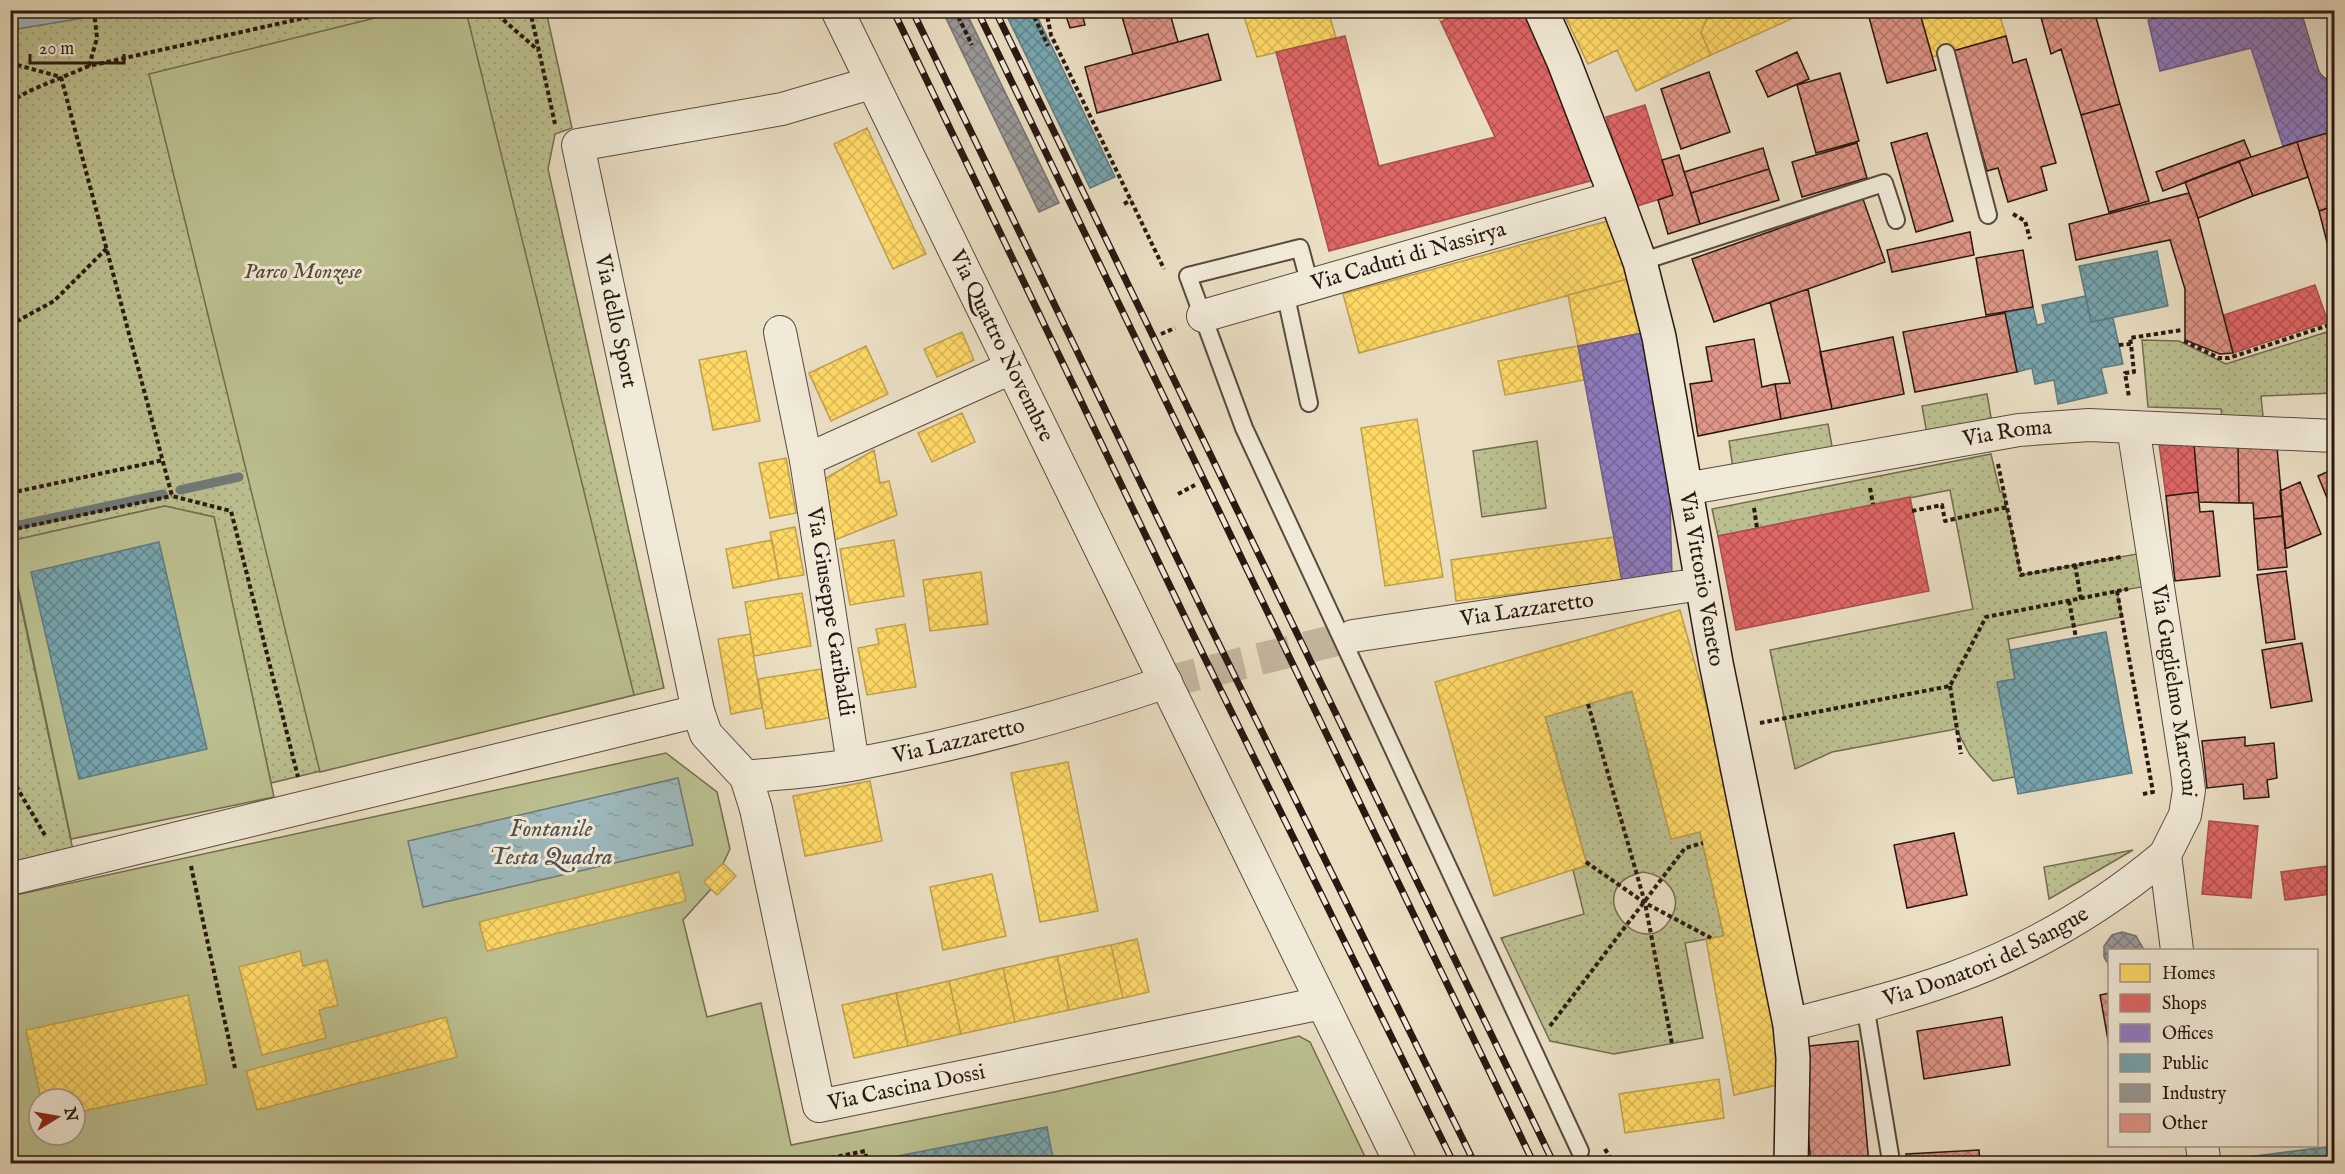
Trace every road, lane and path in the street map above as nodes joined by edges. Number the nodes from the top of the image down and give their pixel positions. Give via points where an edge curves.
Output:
1 (94, 10) edge
2 (340, 10) edge
3 (492, 10) edge
4 (837, 10) edge
5 (955, 10) edge
6 (1032, 10) edge
7 (1046, 10) edge
8 (1541, 10) edge
9 (2318, 10) edge
10 (1051, 35) junction
11 (1045, 38) junction
12 (972, 45) dead end
13 (1048, 46) dead end
14 (539, 51) dead end
15 (1946, 53) dead end
16 (10, 63) edge
17 (2334, 64) edge
18 (89, 66) junction
19 (61, 77) junction
20 (871, 83) junction
21 (10, 102) edge
22 (1616, 197) junction
23 (1131, 200) junction
24 (1124, 204) dead end
25 (1988, 215) dead end
26 (1896, 220) dead end
27 (108, 247) junction
28 (1640, 262) junction
29 (1165, 270) dead end
30 (1298, 288) junction
31 (1192, 320) junction
32 (10, 325) edge
33 (2181, 330) dead end
34 (780, 332) dead end
35 (1161, 334) dead end
36 (2334, 336) edge
37 (2184, 341) dead end
38 (2131, 344) junction
39 (2119, 345) dead end
40 (1011, 368) junction
41 (1309, 403) dead end
42 (2133, 427) junction
43 (1992, 435) junction
44 (2334, 436) edge
45 (164, 460) junction
46 (806, 460) junction
47 (1195, 485) dead end
48 (1685, 489) junction
49 (10, 493) edge
50 (1178, 494) dead end
51 (172, 496) junction
52 (2007, 507) junction
53 (1912, 511) dead end
54 (10, 530) edge
55 (2154, 550) junction
56 (2075, 565) junction
57 (1701, 584) junction
58 (2160, 584) junction
59 (2117, 591) junction
60 (2081, 598) junction
61 (2069, 601) junction
62 (1353, 636) tunnel mouth
63 (2076, 638) dead end
64 (1166, 682) junction
65 (1950, 686) junction
66 (1588, 704) dead end
67 (698, 711) junction
68 (10, 728) edge
69 (1730, 729) junction
70 (1961, 754) dead end
71 (853, 764) junction
72 (746, 777) junction
73 (16, 786) junction
74 (2143, 794) dead end
75 (10, 806) edge
76 (306, 807) junction
77 (185, 836) junction
78 (1703, 843) dead end
79 (2165, 855) junction
80 (1586, 862) dead end
81 (62, 866) junction
82 (10, 879) edge
83 (1645, 903) junction
84 (1711, 938) dead end
85 (2177, 949) edge
86 (1322, 1003) junction
87 (1865, 1005) junction
88 (1790, 1025) junction
89 (1548, 1032) dead end
90 (1672, 1044) dead end
91 (235, 1068) dead end
92 (1601, 1142) dead end
93 (2202, 1147) edge
94 (1580, 1151) dead end
95 (831, 1158) dead end
96 (1891, 1161) dead end
97 (867, 1162) edge
98 (1401, 1164) edge
99 (1614, 1164) edge
100 (1791, 1164) edge
101 (2205, 1164) edge

1 - 18 path via 97,38
2 - 18 path
3 - 14 path
4 - 20 street, Via Quattro Novembre
5 - 12 path
6 - 11 path
7 - 10 path
8 - 22 street, Via Vittorio Veneto
9 - 17 street
10 - 11 path
10 - 23 path
11 - 13 path
15 - 25 lane
16 - 19 path
18 - 19 path
19 - 21 path
19 - 27 path
20 - 40 street, Via Quattro Novembre
20 - 67 street, Via dello Sport via 782,109 578,145
22 - 28 street, Via Vittorio Veneto
22 - 30 street, Via Caduti di Nassirya
23 - 24 path
23 - 29 path
26 - 28 lane via 1884,183
27 - 32 path via 54,301
27 - 45 path
28 - 48 street, Via Vittorio Veneto via 1659,337
30 - 31 street, Via Caduti di Nassirya
30 - 31 lane via 1300,248 1188,276
30 - 41 lane
31 - 35 path
31 - 94 lane
33 - 38 path via 2130,338
34 - 46 street, Via Giuseppe Garibaldi
36 - 37 path via 2332,324 2229,358 2219,358
38 - 39 path
38 - 42 path via 2134,372 2125,373
40 - 46 street
40 - 64 street, Via Quattro Novembre
42 - 43 street, Via Roma via 2089,425
42 - 44 street, Via Roma
42 - 55 street, Via Guglielmo Marconi
43 - 48 street, Via Roma
43 - 52 path
45 - 49 path
45 - 51 path
46 - 71 street, Via Giuseppe Garibaldi
47 - 50 path
48 - 57 street, Via Vittorio Veneto
51 - 54 path
51 - 76 path via 231,510
52 - 53 path via 1945,520 1942,505
52 - 56 path via 2021,575
55 - 56 path
55 - 58 street, Via Guglielmo Marconi
56 - 60 path
57 - 62 street, Via Lazzaretto
57 - 69 street, Via Vittorio Veneto
58 - 59 path
58 - 79 street, Via Guglielmo Marconi via 2188,790 2185,815
59 - 60 path
59 - 74 path via 2153,792
60 - 61 path
61 - 63 path
61 - 65 path via 1986,617
64 - 71 street, Via Lazzaretto via 973,740
64 - 86 street, Via Quattro Novembre
65 - 69 path
65 - 70 path
66 - 83 path
67 - 72 street, Via dello Sport via 706,734
67 - 76 street
68 - 73 path
69 - 88 street, Via Vittorio Veneto
71 - 72 street, Via Lazzaretto
72 - 86 street, Via Cascina Dossi via 756,808 819,1106
73 - 75 path
73 - 81 path
76 - 77 street
77 - 81 street
77 - 91 path
78 - 83 path via 1685,848
79 - 85 street
79 - 87 street, Via Donatori del Sangue via 2132,882 2046,937 1953,978
80 - 83 path
81 - 82 street
83 - 84 path
83 - 89 path via 1550,1024
83 - 90 path
86 - 98 street, Via Quattro Novembre
87 - 88 street, Via Donatori del Sangue
87 - 96 lane
88 - 100 street, Via Vittorio Veneto
92 - 99 path
93 - 101 street
95 - 97 path via 865,1151

